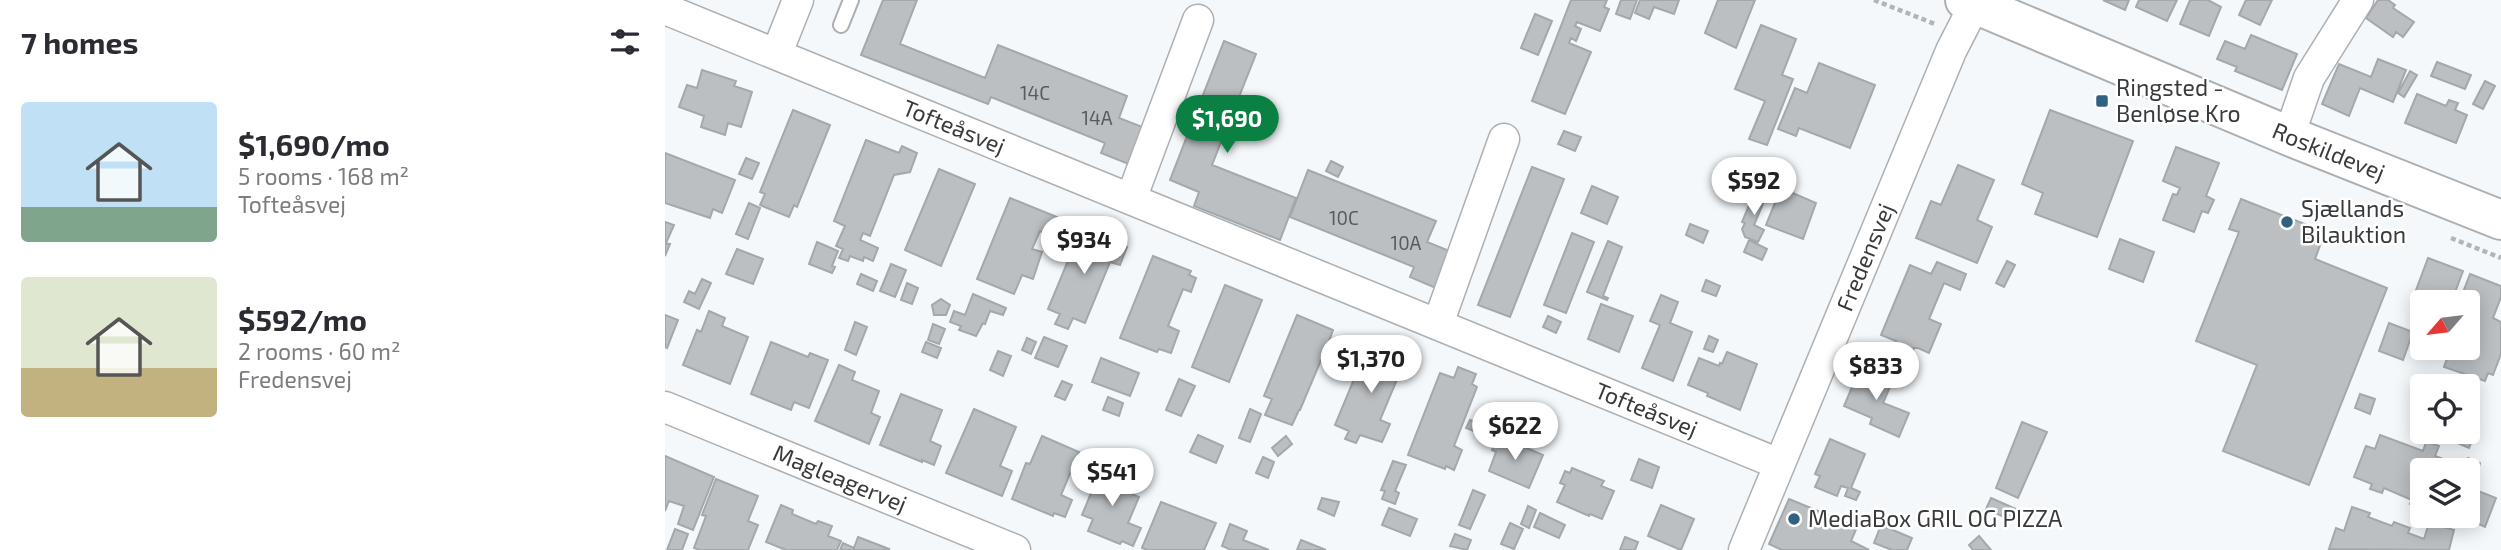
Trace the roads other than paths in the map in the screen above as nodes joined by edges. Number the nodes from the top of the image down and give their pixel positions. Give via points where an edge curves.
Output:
1 (798, 0) edge
2 (851, 0) edge
3 (2358, 0) edge
4 (1973, 1) edge
5 (665, 9) edge
6 (1198, 20) dead end
7 (841, 25) dead end
8 (777, 53) junction
9 (2288, 136) junction
10 (1504, 139) dead end
11 (1131, 199) junction
12 (2501, 220) edge
13 (1438, 324) junction
14 (665, 407) edge
15 (1779, 464) junction
16 (1015, 550) edge
17 (1744, 550) edge

1 - 8 street
2 - 7 lane
3 - 9 street via 2309,78
4 - 9 street, Roskildevej
4 - 15 street, Fredensvej
5 - 8 street, Tofteåsvej
6 - 11 street
8 - 11 street, Tofteåsvej
9 - 12 street, Roskildevej
10 - 13 street
11 - 13 street, Tofteåsvej
13 - 15 street, Tofteåsvej
14 - 16 street, Magleagervej
15 - 17 street, Fredensvej

